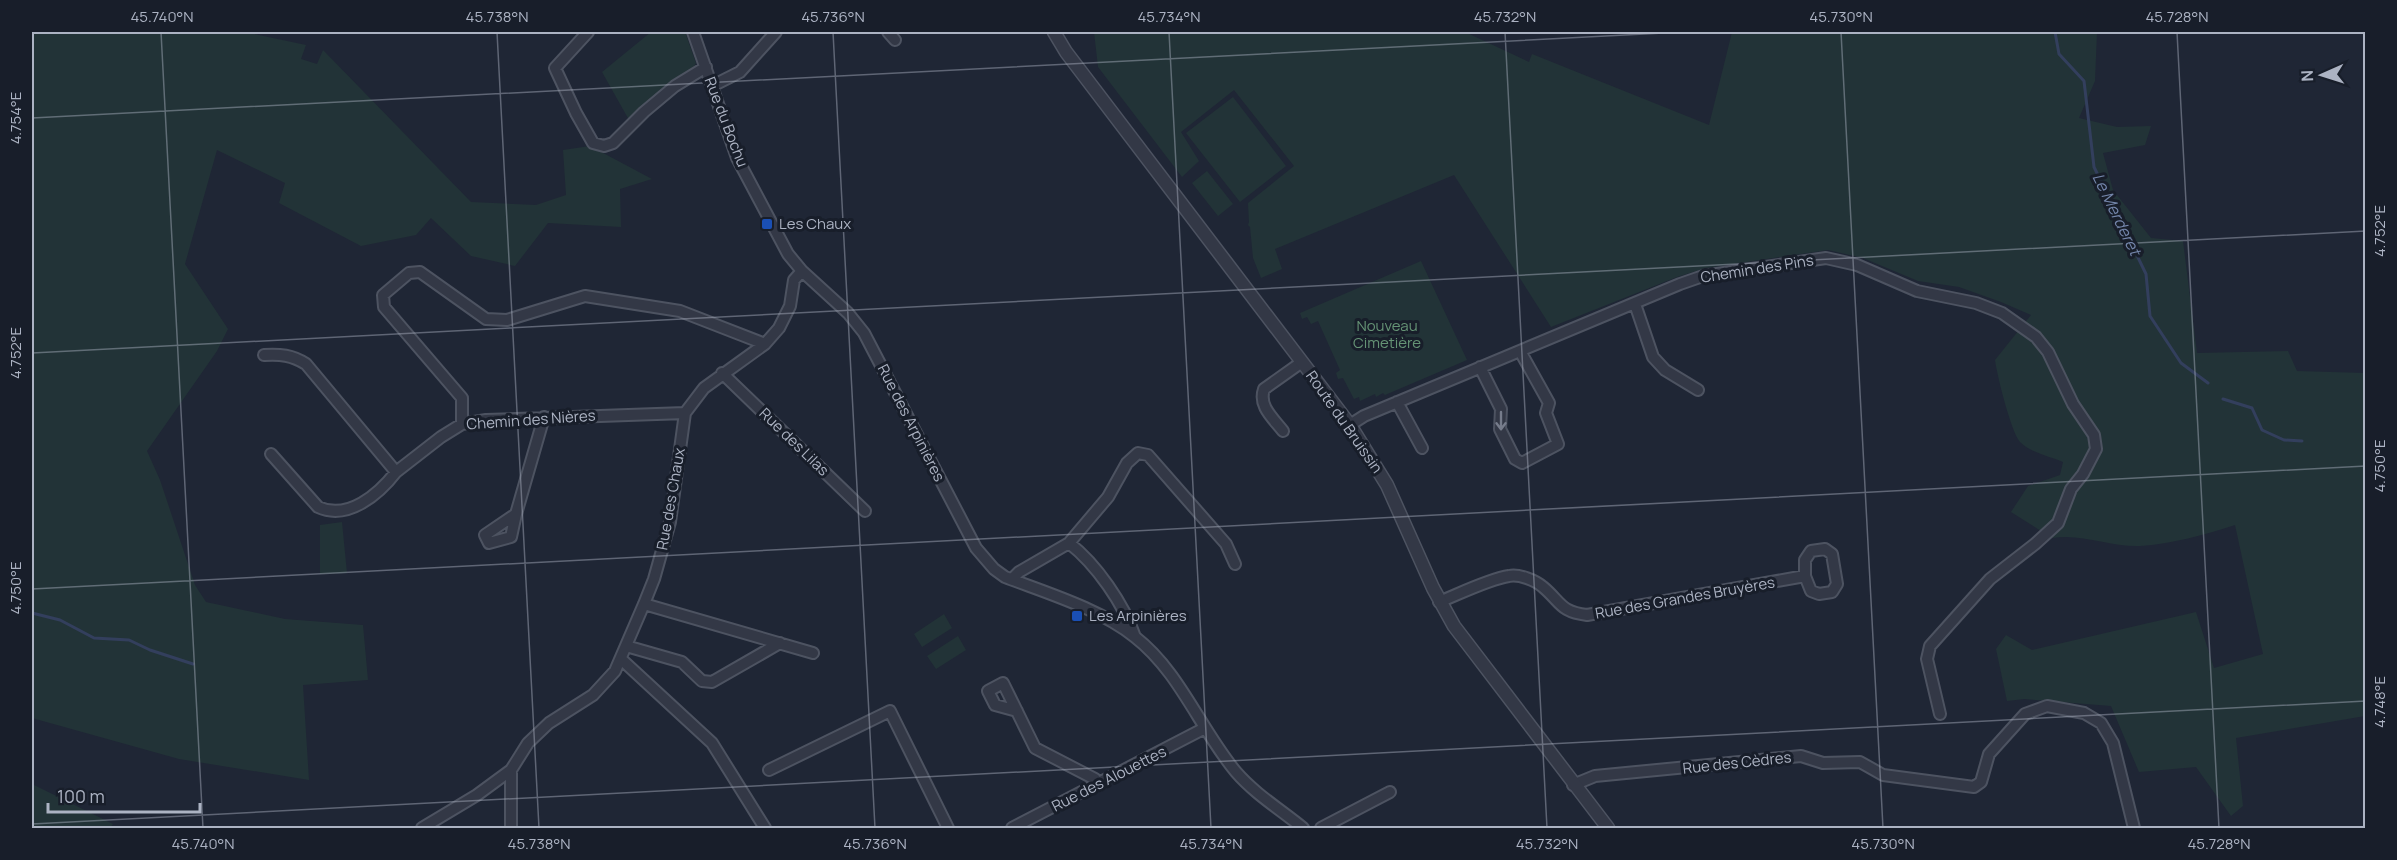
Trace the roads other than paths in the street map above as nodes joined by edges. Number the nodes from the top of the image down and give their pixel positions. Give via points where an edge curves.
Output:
1 (588, 32) edge
2 (693, 32) edge
3 (776, 32) edge
4 (1054, 32) edge
5 (706, 67) junction
6 (712, 86) junction
7 (802, 271) junction
8 (1635, 304) junction
9 (765, 344) junction
10 (1520, 351) junction
11 (264, 355) dead end
12 (1302, 362) junction
13 (1480, 368) junction
14 (722, 374) junction
15 (1698, 390) dead end
16 (1397, 402) junction
17 (685, 413) junction
18 (544, 417) junction
19 (462, 424) junction
20 (1350, 425) junction
21 (1283, 431) dead end
22 (1422, 448) dead end
23 (271, 454) dead end
24 (396, 472) junction
25 (865, 511) dead end
26 (516, 514) dead end
27 (1069, 543) junction
28 (1235, 564) dead end
29 (1804, 576) dead end
30 (1012, 579) junction
31 (1439, 602) junction
32 (644, 604) junction
33 (1135, 637) junction
34 (780, 643) junction
35 (627, 646) junction
36 (813, 653) dead end
37 (621, 659) junction
38 (1017, 711) dead end
39 (1940, 714) dead end
40 (1205, 728) junction
41 (511, 770) junction
42 (769, 770) dead end
43 (1099, 784) junction
44 (1573, 785) junction
45 (1390, 792) dead end
46 (1605, 827) edge
47 (422, 828) edge
48 (512, 828) edge
49 (765, 828) edge
50 (948, 828) edge
51 (1012, 828) edge
52 (1303, 828) edge
53 (1321, 828) edge
54 (2134, 828) edge

1 - 5 street via 555,68 576,113 598,145 613,143 644,111
2 - 5 street, Rue du Bochu
3 - 6 street via 740,72
4 - 12 street, Route du Bruissin
5 - 6 street, Rue du Bochu
6 - 7 street, Rue du Bochu via 737,158 788,254
7 - 9 street, Rue des Chaux via 794,280 790,306 783,320
7 - 30 street, Rue des Arpinières via 864,333 976,548 994,569
8 - 10 street, Chemin des Pins
8 - 15 street via 1653,357 1665,370
8 - 39 street, Chemin des Pins via 1703,276 1826,258 1857,265 1917,291 1976,303 2002,313 2036,337 2048,352 2073,404 2094,435 2096,449 2071,489 2058,523 1990,579 1930,646 1927,659
9 - 14 street, Rue des Chaux
9 - 19 street via 680,311 585,296 507,320 486,319 420,272 409,273 383,295 384,307 462,398
10 - 13 street, Chemin des Pins
13 -> 10 street via 1501,409 1500,429 1515,459 1522,463 1558,444 1546,413 1549,403
11 - 24 street via 283,354 306,363
12 - 20 street, Route du Bruissin
12 - 21 street via 1264,389 1262,396 1262,404
13 - 16 street, Chemin des Pins
14 - 17 street, Rue des Chaux via 704,388
14 - 25 street, Rue des Lilas
16 - 20 street, Chemin des Pins
16 - 22 street
17 - 18 street, Chemin des Nières
17 - 32 street, Rue des Chaux via 670,522
18 - 19 street, Chemin des Nières
18 - 26 street
19 - 24 street, Chemin des Nières
20 - 31 street, Route du Bruissin via 1387,485
23 - 24 street, Chemin des Nières via 318,507 327,511 355,508
27 - 28 street via 1138,453 1148,455 1226,544
27 - 30 street
27 - 33 street, Rue des Arpinières via 1084,555 1111,592 1129,618
29 - 31 street, Rue des Grandes Bruyères via 1587,615 1572,614 1542,586 1510,575
30 - 33 street, Rue des Arpinières via 1114,623
31 - 44 street, Route du Bruissin via 1466,645
32 - 34 street
32 - 35 street, Rue des Chaux
33 - 40 street, Rue des Arpinières via 1169,672
34 - 35 street via 712,682 702,681 682,662
34 - 36 street
35 - 37 street, Rue des Chaux
37 - 41 street, Rue des Chaux via 593,695 549,723 528,743
37 - 49 street via 712,743
38 - 43 street via 1035,748
40 - 43 street, Rue des Alouettes
40 - 52 street, Rue des Arpinières via 1251,788
41 - 47 street
41 - 48 street
42 - 50 street via 890,711
43 - 51 street, Rue des Alouettes
44 - 46 street, Route du Bruissin
44 - 54 street, Rue des Cèdres via 1595,776 1801,756 1823,763 1860,762 1883,775 1974,787 1981,782 1989,754 2025,714 2047,706 2084,713 2101,723 2113,744
45 - 53 street

